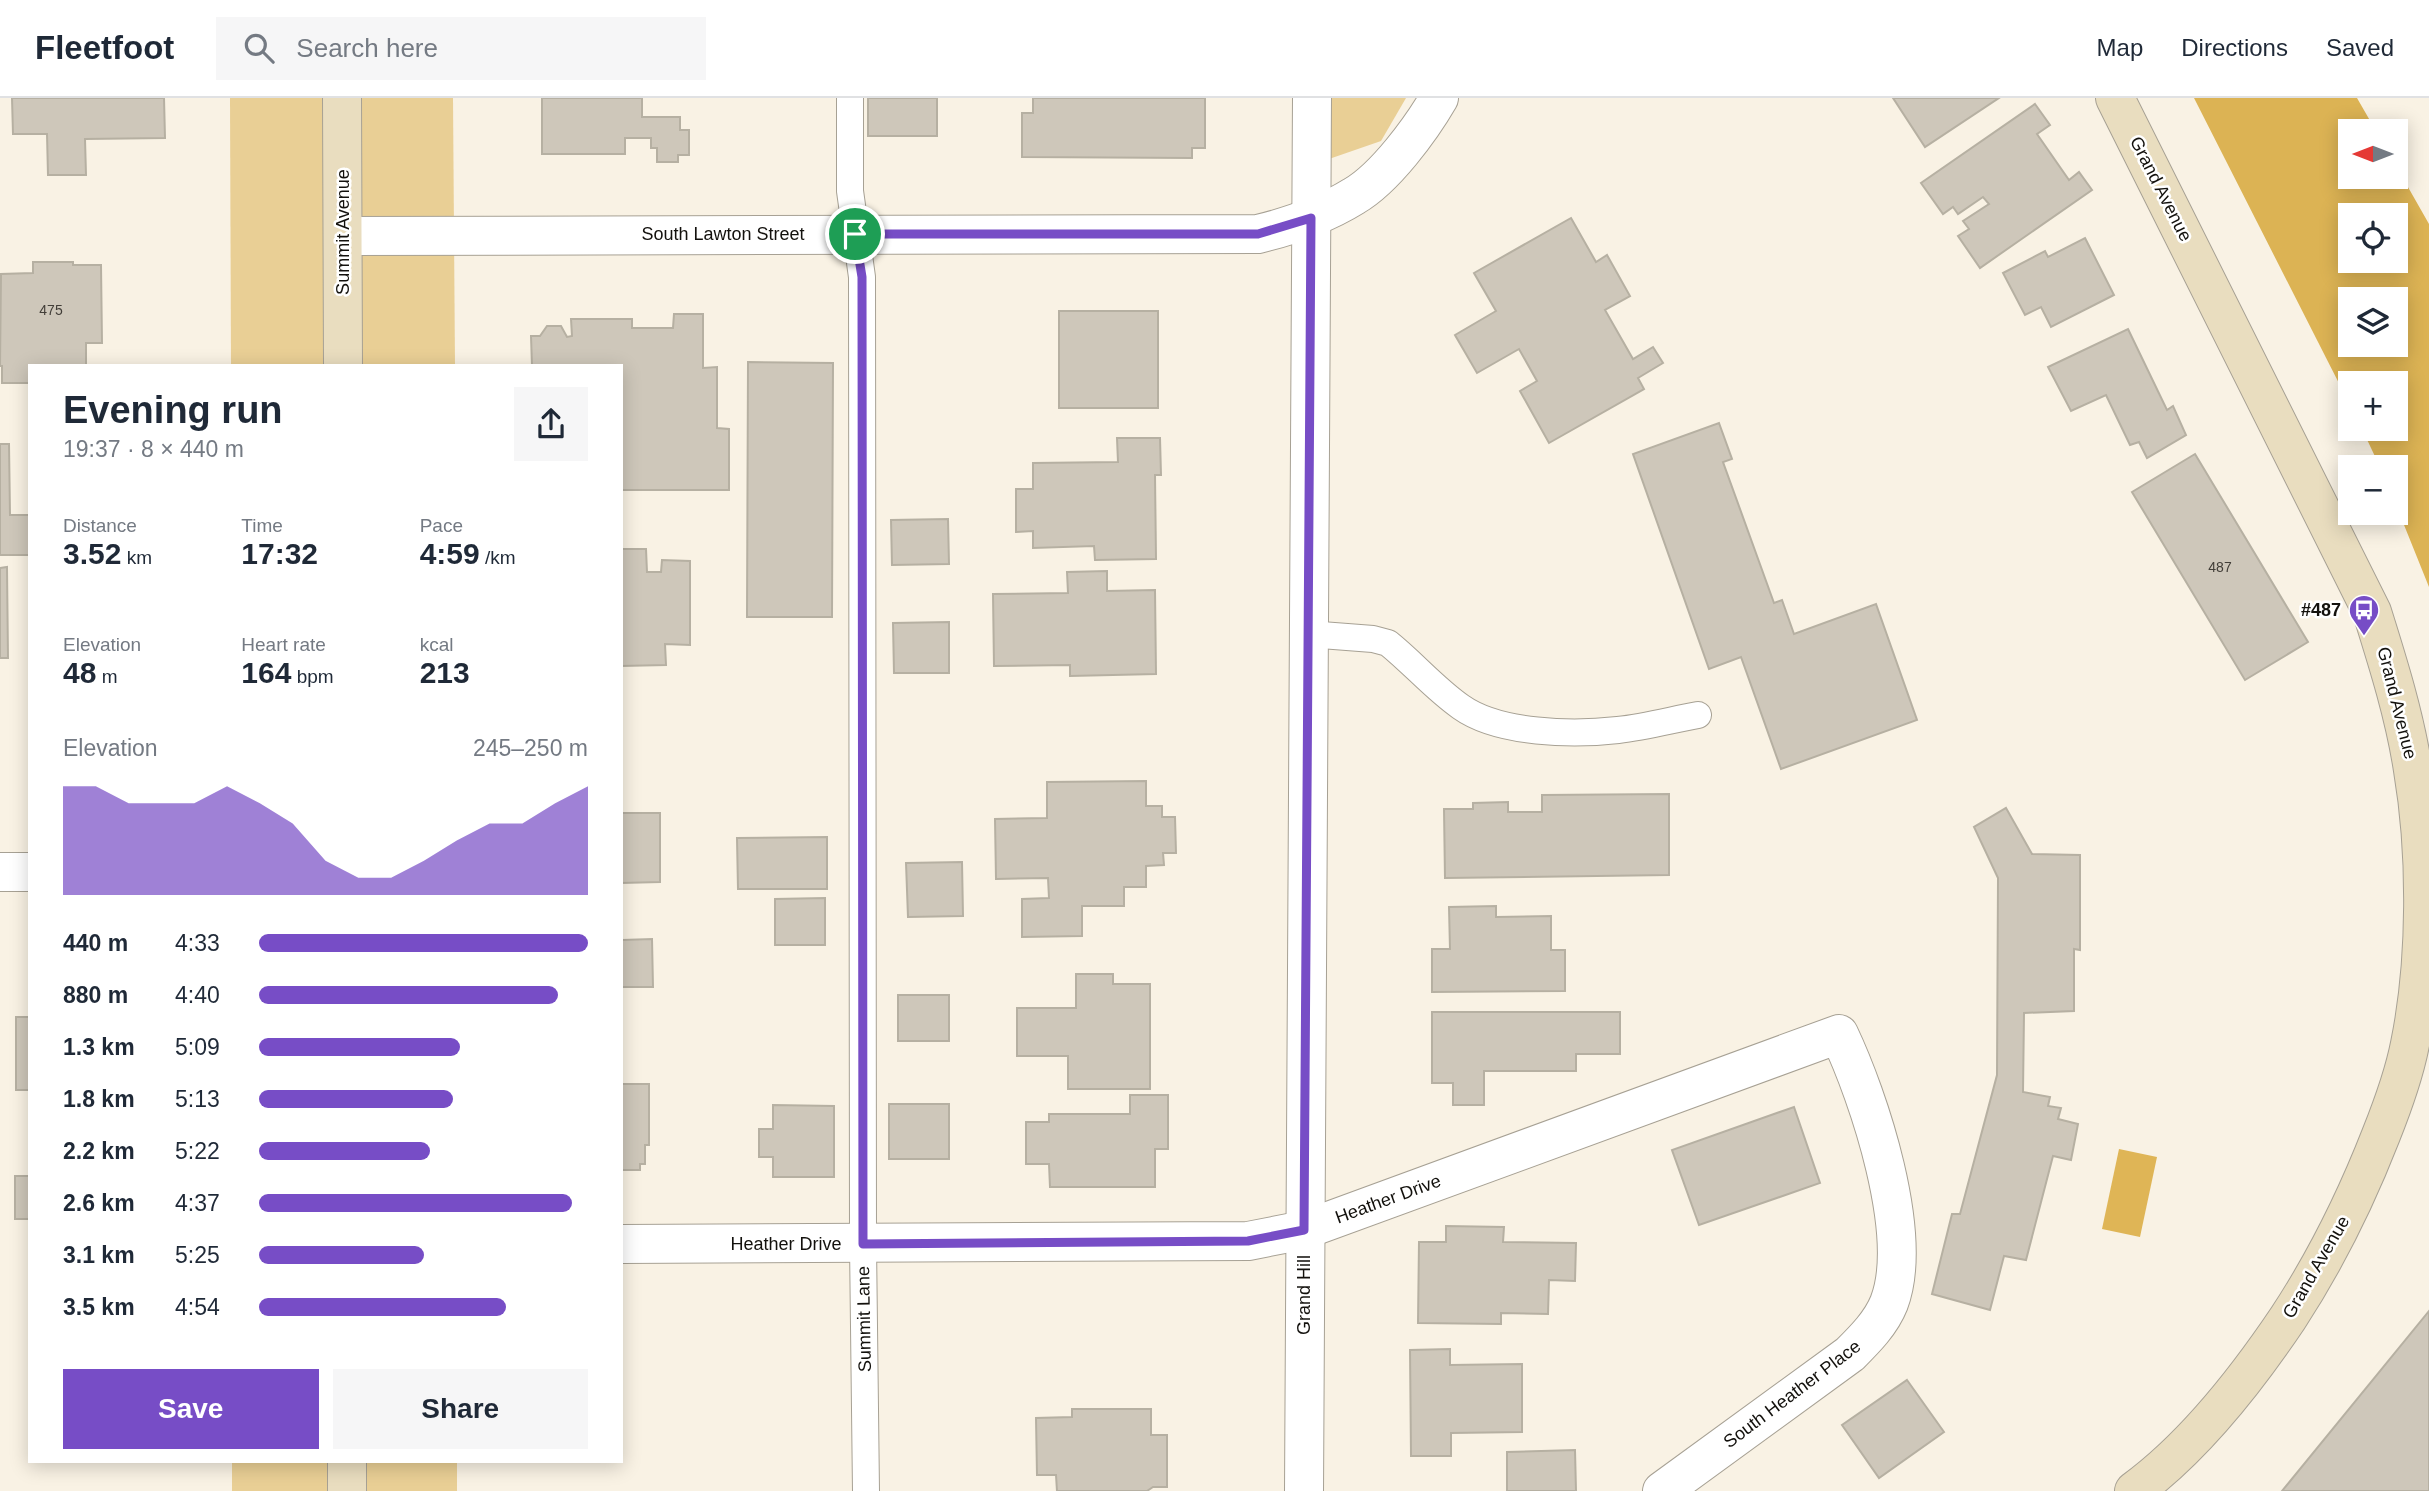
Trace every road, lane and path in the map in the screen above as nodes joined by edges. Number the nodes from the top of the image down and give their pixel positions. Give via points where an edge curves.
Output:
1 (342, 98) edge
2 (850, 98) edge
3 (1312, 98) edge
4 (1439, 98) edge
5 (2115, 98) edge
6 (1311, 218) junction
7 (855, 234) junction
8 (343, 236) junction
9 (343, 364) edge
10 (1308, 634) junction
11 (1698, 715) dead end
12 (0, 872) edge
13 (28, 872) edge
14 (1839, 1034) joint
15 (1304, 1230) junction
16 (623, 1244) edge
17 (863, 1244) junction
18 (347, 1463) edge
19 (347, 1491) edge
20 (866, 1491) edge
21 (1304, 1491) edge
22 (1662, 1491) edge
23 (2134, 1491) edge

1 - 8 main road, Summit Avenue
2 - 7 lane, Summit Lane
3 - 6 street, Grand Hill
4 - 6 street, South Lawton Street via 1423,125 1383,171 1356,195
5 - 23 main road, Grand Avenue via 2372,612 2413,770 2422,866 2421,964 2410,1044 2393,1105 2359,1191 2315,1277 2262,1357 2221,1407 2154,1477
6 - 7 street, South Lawton Street via 1258,234
6 - 10 street, Grand Hill
7 - 8 street, South Lawton Street
7 - 17 lane, Summit Lane via 862,277
8 - 9 main road, Summit Avenue
10 - 11 lane via 1388,643 1462,708 1487,721 1562,731 1619,730
10 - 15 street, Grand Hill
12 - 13 street
14 - 15 street, Heather Drive
14 - 22 street, South Heather Place via 1856,1071 1892,1193 1896,1272 1889,1303 1873,1331 1850,1354
15 - 17 street, Heather Drive via 1248,1241
15 - 21 street, Grand Hill
16 - 17 street, Heather Drive
17 - 20 lane, Summit Lane
18 - 19 main road

